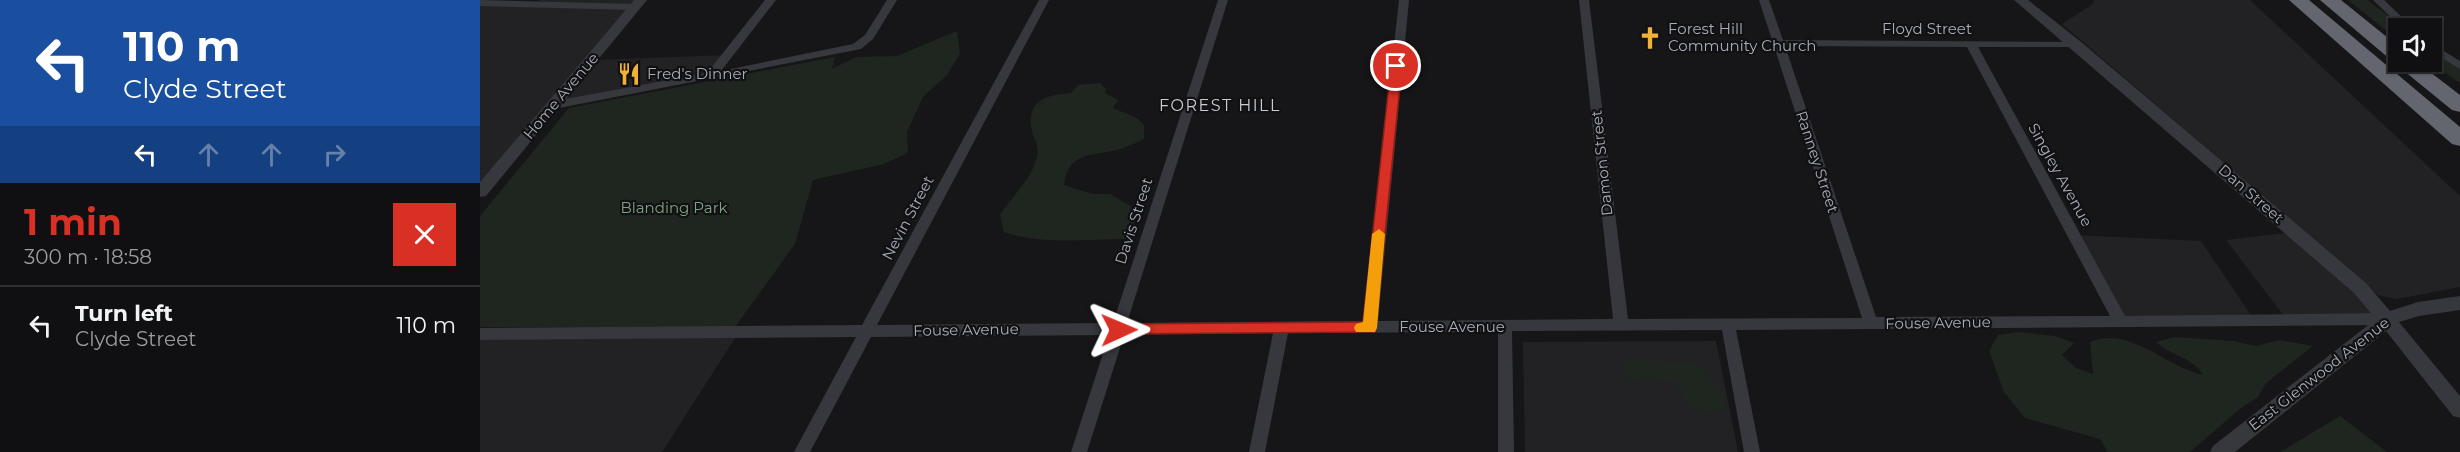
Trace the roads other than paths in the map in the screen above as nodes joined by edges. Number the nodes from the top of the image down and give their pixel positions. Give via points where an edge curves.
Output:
1 (771, 0) edge
2 (892, 0) edge
3 (1044, 0) edge
4 (1223, 0) edge
5 (1404, 0) edge
6 (1584, 0) edge
7 (1764, 0) edge
8 (2020, 0) edge
9 (2298, 0) edge
10 (2329, 0) edge
11 (2378, 0) edge
12 (480, 3) edge
13 (638, 3) edge
14 (2397, 18) edge
15 (2357, 22) junction
16 (1779, 43) junction
17 (1971, 44) junction
18 (2076, 44) junction
19 (2388, 44) edge
20 (2388, 48) edge
21 (2442, 54) edge
22 (2460, 66) edge
23 (2418, 72) edge
24 (2429, 72) edge
25 (711, 76) junction
26 (2460, 93) edge
27 (554, 105) junction
28 (2460, 105) edge
29 (2460, 140) edge
30 (480, 192) edge
31 (2460, 303) edge
32 (2388, 319) junction
33 (2121, 322) junction
34 (1871, 324) junction
35 (1621, 325) junction
36 (1728, 325) junction
37 (1505, 326) junction
38 (1370, 328) junction
39 (1281, 329) junction
40 (1119, 330) junction
41 (867, 331) junction
42 (480, 334) edge
43 (2460, 410) edge
44 (801, 452) edge
45 (1079, 452) edge
46 (1257, 452) edge
47 (1506, 452) edge
48 (1752, 452) edge
49 (2220, 452) edge

1 - 25 street
2 - 25 street via 869,37 857,47
3 - 41 street, Nevin Street
4 - 40 street, Davis Street
5 - 38 street
6 - 35 street, Damon Street
7 - 16 street, Ranney Street
8 - 18 street, Dan Street
9 - 29 highway
10 - 15 highway
11 - 14 street
12 - 13 street
13 - 27 street, Home Avenue
15 - 19 highway
15 - 20 highway
16 - 17 street, Floyd Street
16 - 34 street, Ranney Street
17 - 18 street, Floyd Street
17 - 33 street, Singley Avenue
18 - 32 street, Dan Street via 2344,273
21 - 22 street
23 - 28 highway
24 - 26 highway
25 - 27 street
27 - 30 street, Home Avenue
31 - 32 street, East Glenwood Avenue via 2418,309
32 - 33 street, Fouse Avenue
32 - 43 street, Dan Street
32 - 49 street, East Glenwood Avenue
33 - 34 street, Fouse Avenue
34 - 36 street, Fouse Avenue
35 - 36 street, Fouse Avenue
35 - 37 street, Fouse Avenue
36 - 48 street
37 - 38 street, Fouse Avenue
37 - 47 street
38 - 39 street, Fouse Avenue
39 - 40 street, Fouse Avenue
39 - 46 street
40 - 41 street, Fouse Avenue
40 - 45 street, Davis Street
41 - 42 street, Fouse Avenue
41 - 44 street, Nevin Street

